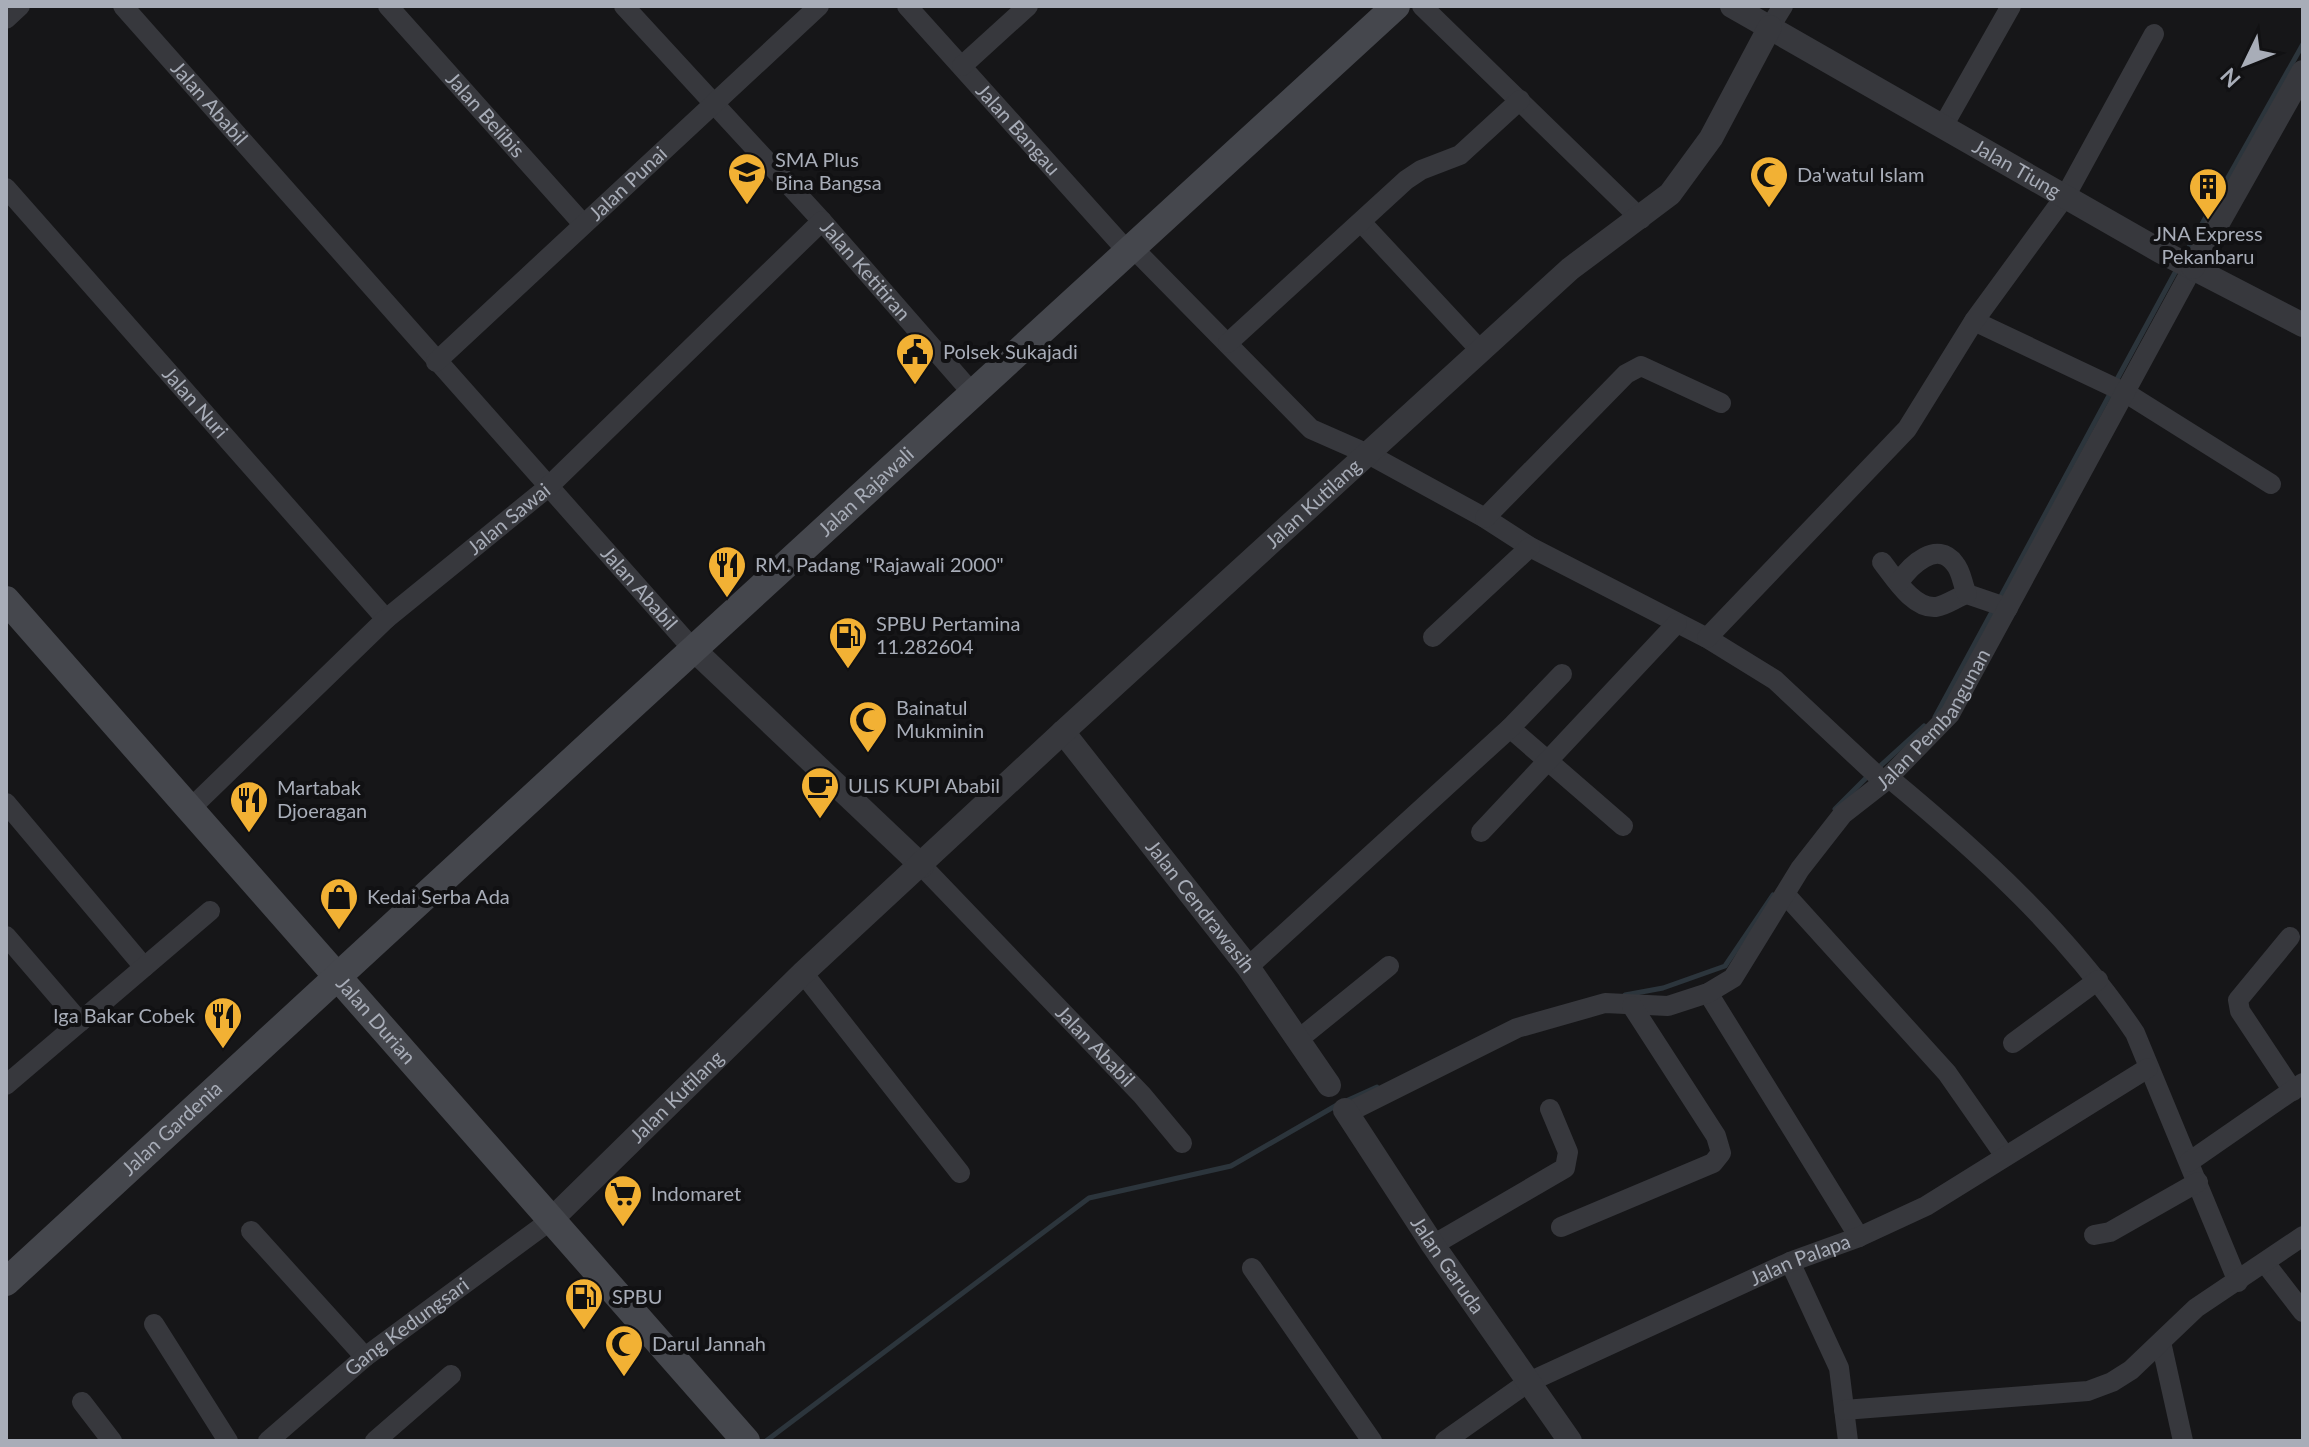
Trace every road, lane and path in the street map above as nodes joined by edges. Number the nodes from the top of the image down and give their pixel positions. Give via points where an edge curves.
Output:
1 (20, 6) edge
2 (123, 6) edge
3 (388, 6) edge
4 (624, 6) edge
5 (819, 6) edge
6 (907, 6) edge
7 (1028, 6) edge
8 (1396, 6) edge
9 (1422, 6) edge
10 (1732, 6) edge
11 (1783, 6) edge
12 (2011, 6) edge
13 (6, 19) edge
14 (1770, 27) junction
15 (2154, 34) dead end
16 (962, 66) junction
17 (2303, 72) edge
18 (1520, 100) junction
19 (713, 104) junction
20 (1942, 128) junction
21 (6, 188) edge
22 (2066, 195) junction
23 (1641, 219) junction
24 (822, 221) junction
25 (1361, 222) junction
26 (583, 224) junction
27 (1131, 250) junction
28 (2190, 265) junction
29 (1974, 321) junction
30 (2303, 325) edge
31 (1228, 343) junction
32 (1481, 351) junction
33 (436, 362) junction
34 (2121, 391) junction
35 (974, 395) junction
36 (1721, 403) dead end
37 (1370, 455) junction
38 (2271, 484) dead end
39 (547, 488) junction
40 (1485, 518) junction
41 (1530, 547) junction
42 (1882, 562) dead end
43 (1899, 582) junction
44 (6, 600) edge
45 (1989, 601) junction
46 (386, 619) junction
47 (1677, 623) junction
48 (1433, 637) dead end
49 (1707, 638) junction
50 (692, 648) junction
51 (1562, 674) dead end
52 (1510, 728) junction
53 (1063, 732) junction
54 (1548, 761) junction
55 (1883, 779) junction
56 (6, 803) edge
57 (191, 808) junction
58 (1623, 826) dead end
59 (1481, 832) dead end
60 (922, 866) junction
61 (1785, 894) junction
62 (210, 911) dead end
63 (6, 936) edge
64 (2290, 937) dead end
65 (1389, 966) dead end
66 (144, 967) junction
67 (1248, 967) junction
68 (803, 973) junction
69 (336, 975) junction
70 (2098, 980) junction
71 (1708, 993) junction
72 (1632, 1006) junction
73 (80, 1022) junction
74 (1299, 1039) junction
75 (2013, 1043) dead end
76 (2148, 1068) junction
77 (6, 1085) edge
78 (1329, 1085) joint
79 (2298, 1087) edge
80 (1550, 1109) dead end
81 (1346, 1111) junction
82 (1182, 1143) dead end
83 (2005, 1156) junction
84 (2189, 1162) junction
85 (960, 1173) dead end
86 (2198, 1182) junction
87 (551, 1220) junction
88 (1561, 1227) dead end
89 (251, 1231) dead end
90 (2094, 1235) dead end
91 (2303, 1236) edge
92 (1859, 1237) junction
93 (1433, 1245) junction
94 (1790, 1262) junction
95 (2265, 1263) junction
96 (1252, 1268) dead end
97 (6, 1282) edge
98 (2238, 1282) junction
99 (2303, 1312) edge
100 (154, 1324) dead end
101 (2161, 1342) junction
102 (365, 1357) junction
103 (451, 1375) dead end
104 (1527, 1383) junction
105 (82, 1402) dead end
106 (1844, 1410) junction
107 (219, 1438) edge
108 (112, 1441) edge
109 (268, 1441) edge
110 (375, 1441) edge
111 (746, 1441) edge
112 (1372, 1441) edge
113 (1445, 1441) edge
114 (1570, 1441) edge
115 (1848, 1441) edge
116 (2183, 1441) edge

1 - 13 street
2 - 33 street, Jalan Ababil
3 - 26 street, Jalan Belibis
4 - 19 street, Jalan Ketitiran
5 - 19 street, Jalan Punai
6 - 16 street, Jalan Bangau
7 - 16 street
8 - 27 main road, Jalan Rajawali
9 - 18 street
10 - 14 street, Jalan Tiung
11 - 14 street, Jalan Kutilang
12 - 20 street
14 - 20 street, Jalan Tiung
14 - 23 street, Jalan Kutilang via 1702,150 1670,194
15 - 22 street
16 - 27 street, Jalan Bangau
17 - 28 street, Jalan Pembangunan
18 - 23 street
18 - 25 street via 1467,150 1413,175
19 - 24 street, Jalan Ketitiran
19 - 26 street, Jalan Punai
20 - 22 street, Jalan Tiung
21 - 46 street, Jalan Nuri
22 - 28 street, Jalan Tiung
22 - 29 street
23 - 32 street, Jalan Kutilang via 1570,269
24 - 35 street, Jalan Ketitiran
24 - 39 street, Jalan Sawai
25 - 31 street
25 - 32 street
26 - 33 street, Jalan Punai
27 - 31 street, Jalan Bangau
27 - 35 main road, Jalan Rajawali
28 - 30 street, Jalan Tiung
28 - 34 street, Jalan Pembangunan
29 - 34 street
29 - 49 street via 1907,429
31 - 37 street, Jalan Bangau via 1299,421 1324,438
32 - 37 street, Jalan Kutilang
33 - 39 street, Jalan Ababil
34 - 38 street
34 - 45 street, Jalan Pembangunan
35 - 50 main road, Jalan Rajawali
36 - 40 street via 1641,366 1626,374
37 - 40 street, Jalan Bangau
37 - 53 street, Jalan Kutilang
39 - 46 street, Jalan Sawai
39 - 50 street, Jalan Ababil
40 - 41 street, Jalan Bangau
41 - 47 street, Jalan Bangau
41 - 48 street
42 - 43 street
43 - 45 street via 1925,606
43 - 45 street via 1924,556 1939,555 1956,564
44 - 57 main road, Jalan Durian
45 - 55 street, Jalan Pembangunan via 1942,726
46 - 57 street, Jalan Sawai
47 - 49 street, Jalan Bangau
47 - 54 street
49 - 55 street, Jalan Bangau via 1775,680
50 - 60 street, Jalan Ababil
50 - 69 main road, Jalan Rajawali
51 - 52 street
52 - 54 street
52 - 67 street
53 - 60 street, Jalan Kutilang
53 - 67 street, Jalan Cendrawasih
54 - 58 street
54 - 59 street
55 - 61 street, Jalan Pembangunan via 1843,814
55 - 70 street, Jalan Bangau via 1969,845
56 - 66 street
57 - 69 main road, Jalan Durian
60 - 68 street, Jalan Kutilang
60 - 82 street, Jalan Ababil
61 - 71 street, Jalan Pembangunan via 1740,971
61 - 83 street via 1947,1073
62 - 66 street
63 - 73 street
64 - 79 street via 2238,1000 2240,1011
65 - 74 street
66 - 73 street
67 - 74 street, Jalan Cendrawasih
68 - 85 street
68 - 87 street, Jalan Kutilang
69 - 87 main road, Jalan Durian
69 - 97 main road, Jalan Gardenia
70 - 75 street
70 - 76 street, Jalan Bangau via 2135,1033
71 - 72 street, Jalan Pembangunan via 1668,1006
71 - 92 street
72 - 81 street, Jalan Pembangunan via 1591,1006 1517,1028
72 - 88 street via 1716,1136 1721,1153 1713,1163
73 - 77 street
74 - 78 street, Jalan Cendrawasih
76 - 83 street, Jalan Palapa
76 - 84 street, Jalan Bangau
78 - 81 street, Jalan Garuda
79 - 84 street
80 - 93 street via 1568,1152 1565,1168
81 - 93 street, Jalan Garuda
83 - 92 street, Jalan Palapa via 1926,1206
84 - 86 street, Jalan Bangau
86 - 90 street via 2110,1232
86 - 98 street, Jalan Bangau
87 - 102 street, Gang Kedungsari
87 - 111 main road, Jalan Durian
89 - 102 street
91 - 95 street
92 - 94 street, Jalan Palapa
93 - 104 street, Jalan Garuda
94 - 104 street, Jalan Palapa
94 - 106 street via 1835,1357
95 - 98 street
95 - 99 street
96 - 112 street
98 - 101 street via 2196,1308
100 - 107 street
101 - 106 street via 2121,1376 2088,1391
101 - 116 street
102 - 109 street, Gang Kedungsari
103 - 110 street
104 - 113 street, Jalan Palapa
104 - 114 street, Jalan Garuda
105 - 108 street
106 - 115 street

